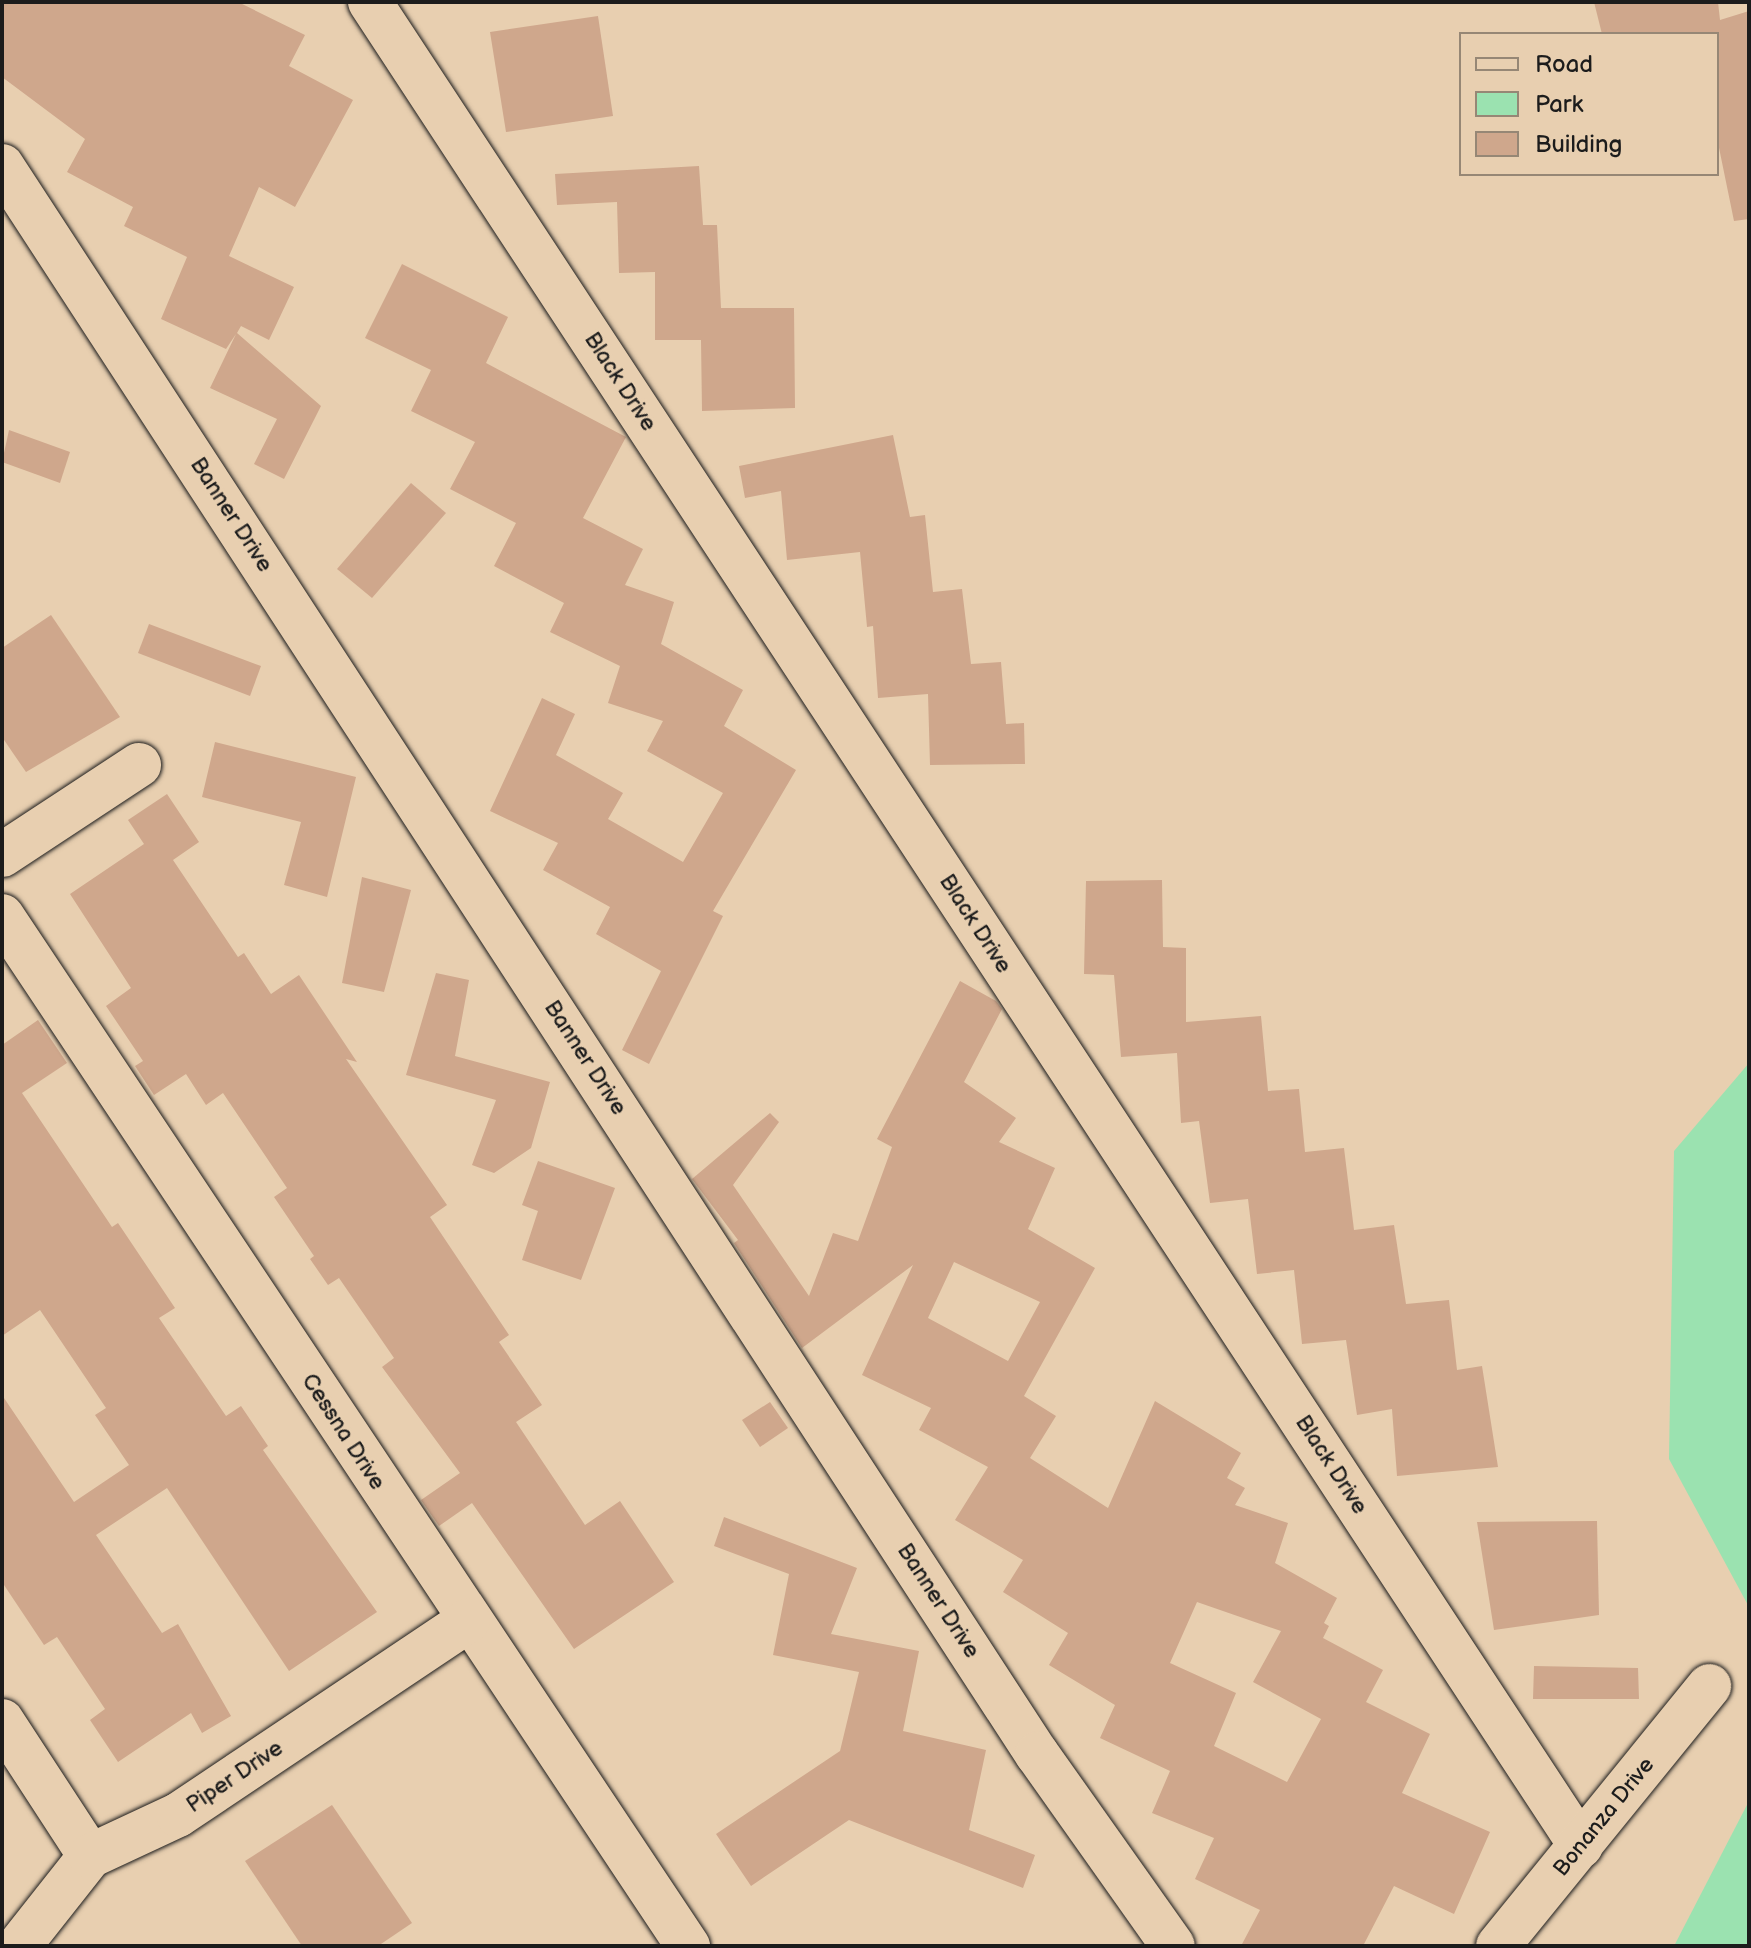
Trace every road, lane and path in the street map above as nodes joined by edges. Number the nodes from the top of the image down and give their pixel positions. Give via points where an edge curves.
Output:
1 (370, 2) edge
2 (2, 166) edge
3 (139, 765) dead end
4 (2, 855) edge
5 (2, 916) edge
6 (468, 1621) junction
7 (1709, 1686) dead end
8 (2, 1721) edge
9 (1581, 1846) junction
10 (90, 1856) junction
11 (19, 1946) edge
12 (688, 1946) edge
13 (1173, 1946) edge
14 (1498, 1946) edge

1 - 9 street, Black Drive
2 - 13 street, Banner Drive via 1037,1754
3 - 4 street
5 - 6 street, Cessna Drive
6 - 10 street, Piper Drive via 178,1815
6 - 12 street, Cessna Drive
7 - 9 street, Bonanza Drive
8 - 10 street
9 - 14 street, Bonanza Drive
10 - 11 street, Piper Drive

